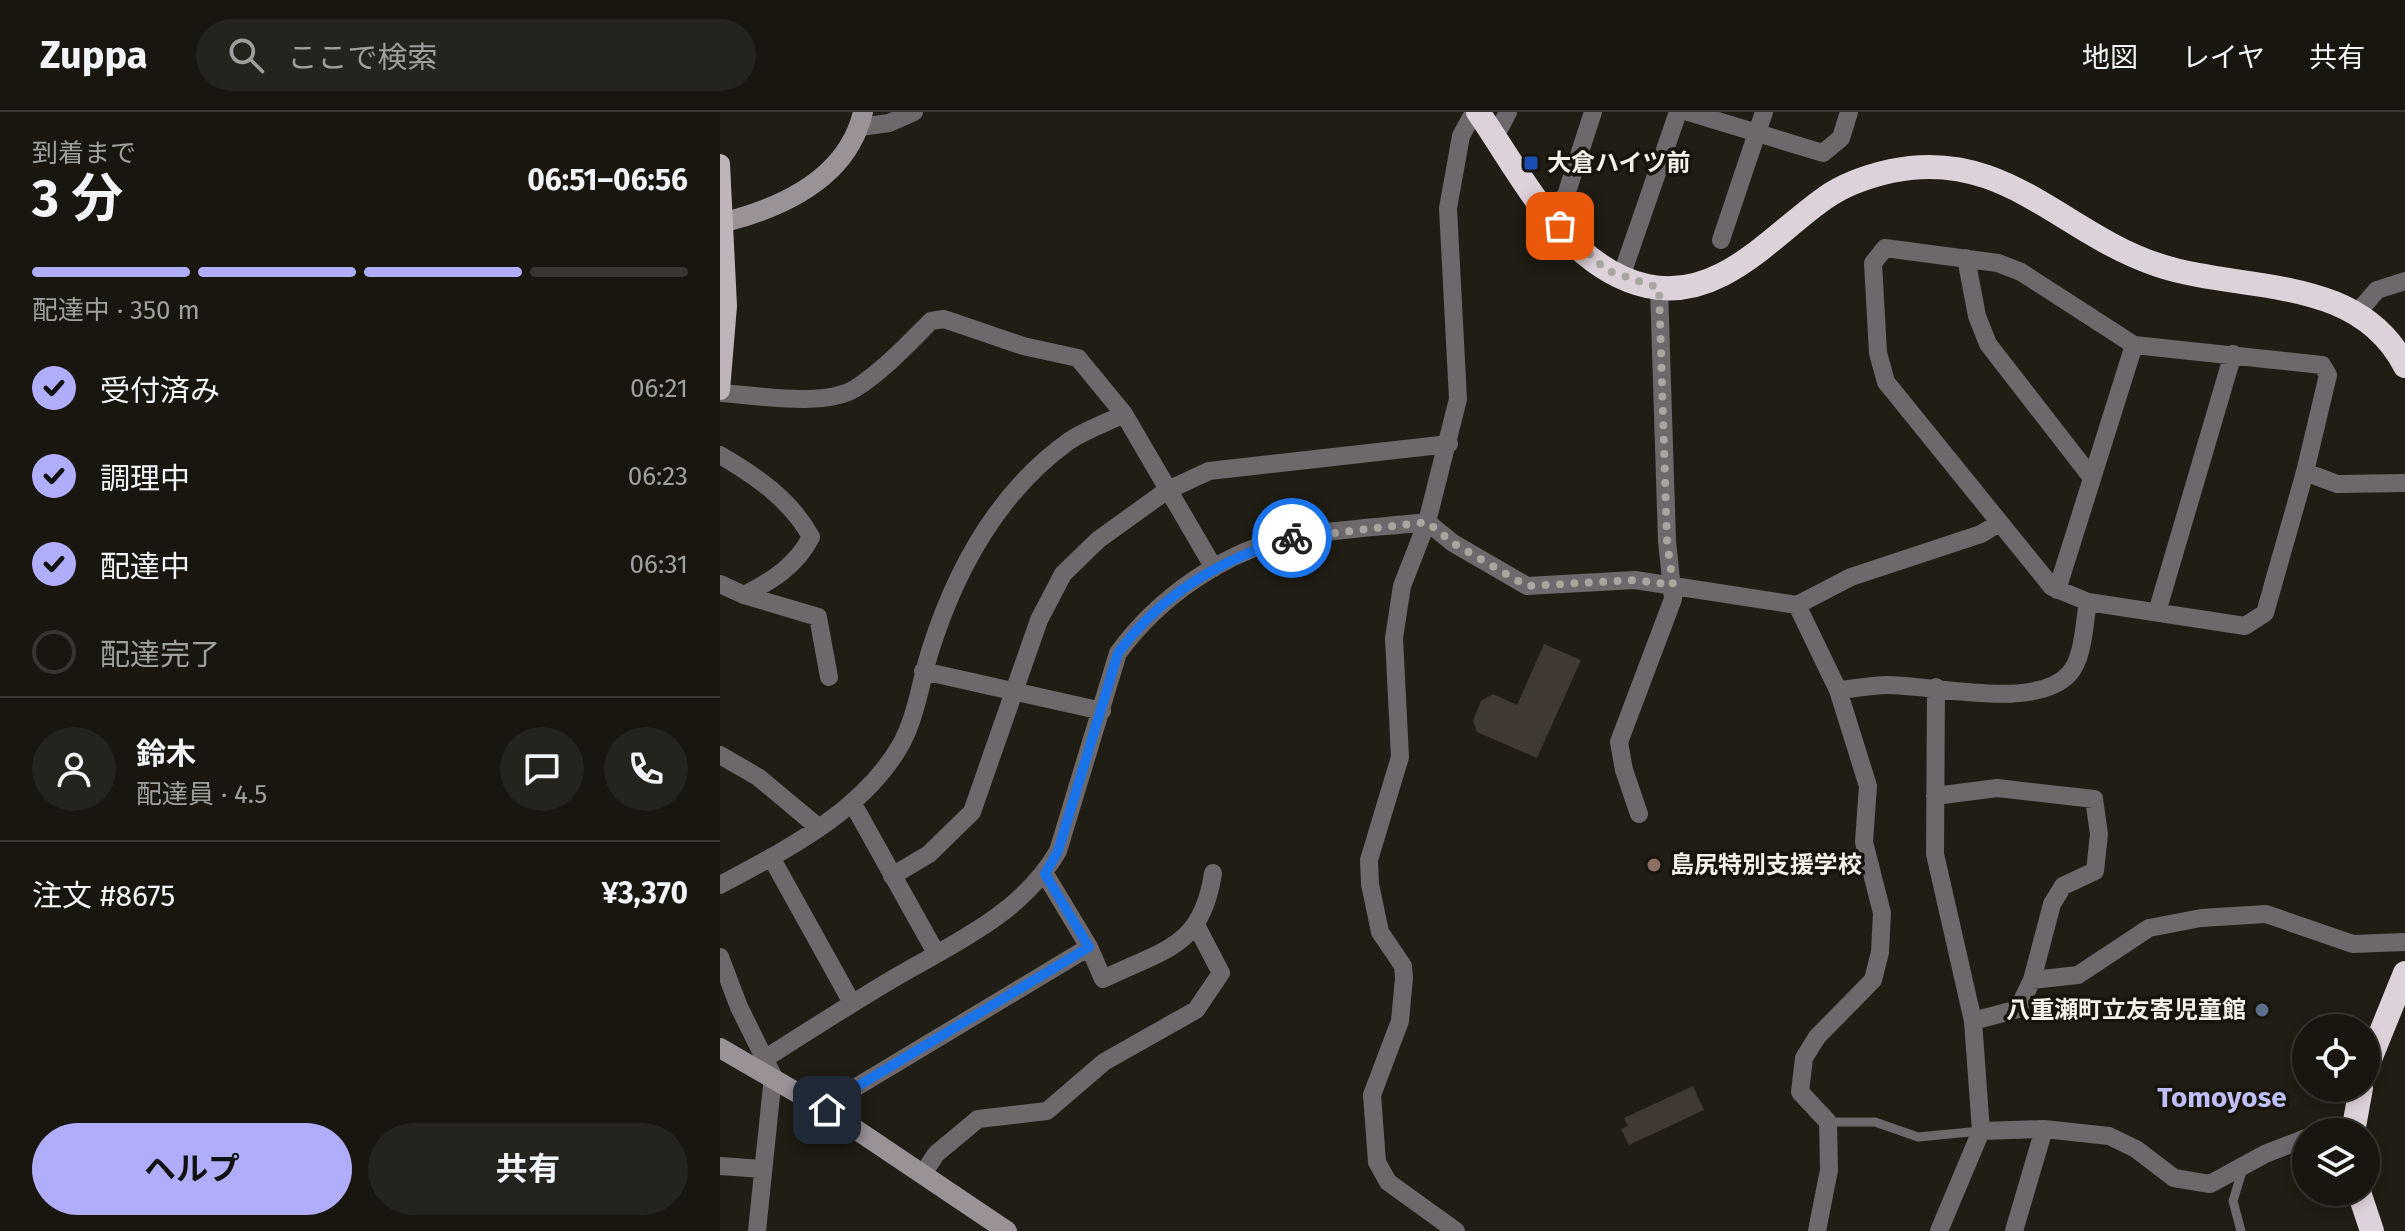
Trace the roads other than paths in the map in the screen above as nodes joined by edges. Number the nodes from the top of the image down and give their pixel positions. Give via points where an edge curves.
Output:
1 (914, 112) edge
2 (1476, 112) edge
3 (1508, 112) edge
4 (1593, 112) edge
5 (1678, 112) edge
6 (1688, 112) edge
7 (1764, 112) edge
8 (1849, 112) edge
9 (862, 120) edge
10 (1756, 135) junction
11 (1495, 137) junction
12 (720, 164) edge
13 (1548, 212) junction
14 (725, 222) junction
15 (1721, 240) dead end
16 (1966, 258) junction
17 (1621, 277) junction
18 (2405, 281) edge
19 (1659, 288) junction
20 (2357, 313) junction
21 (2134, 345) junction
22 (2233, 354) junction
23 (2405, 366) edge
24 (720, 392) edge
25 (1124, 414) junction
26 (1449, 444) junction
27 (720, 455) edge
28 (2305, 472) junction
29 (2092, 478) junction
30 (2405, 483) edge
31 (1166, 491) junction
32 (1427, 522) junction
33 (1999, 523) junction
34 (1214, 568) junction
35 (720, 584) edge
36 (1673, 585) junction
37 (2057, 590) junction
38 (744, 595) junction
39 (2088, 602) junction
40 (1797, 605) junction
41 (2157, 612) junction
42 (923, 671) junction
43 (829, 677) dead end
44 (1936, 687) junction
45 (1018, 690) junction
46 (1838, 690) junction
47 (1102, 711) junction
48 (720, 755) edge
49 (1935, 796) junction
50 (853, 804) junction
51 (1639, 814) dead end
52 (818, 827) junction
53 (771, 857) junction
54 (1213, 873) dead end
55 (1045, 874) junction
56 (892, 876) junction
57 (720, 885) edge
58 (1197, 927) junction
59 (2405, 942) edge
60 (1089, 947) junction
61 (936, 953) junction
62 (720, 957) edge
63 (2405, 973) edge
64 (2032, 980) junction
65 (852, 1003) junction
66 (1973, 1021) junction
67 (2380, 1035) edge
68 (720, 1048) edge
69 (770, 1067) junction
70 (827, 1110) junction
71 (1828, 1122) junction
72 (2044, 1129) junction
73 (1981, 1131) junction
74 (2292, 1143) edge
75 (720, 1166) edge
76 (2243, 1168) junction
77 (762, 1169) junction
78 (923, 1174) junction
79 (2363, 1206) edge
80 (2369, 1230) edge
81 (757, 1231) edge
82 (1007, 1231) edge
83 (1456, 1231) edge
84 (1817, 1231) edge
85 (1939, 1231) edge
86 (2014, 1231) edge
87 (2241, 1231) edge

1 - 9 street via 889,123
2 - 11 highway
2 - 26 street via 1461,136 1448,208 1458,399
3 - 11 street
4 - 13 street via 1566,195
5 - 17 street
6 - 10 street
7 - 10 street
8 - 10 street via 1841,138 1823,153
9 - 14 street via 842,156 816,184 768,212
10 - 15 street
11 - 13 highway
12 - 14 main road
13 - 17 highway via 1591,260
14 - 24 main road via 727,306
16 - 21 street via 2021,272
16 - 29 street via 1988,344
16 - 33 street via 1885,248 1873,263 1878,353 1886,382
17 - 19 highway
18 - 20 street via 2377,290
19 - 20 highway via 1699,283 1736,268 1845,187 1890,171 1932,167 1973,171 2013,184 2157,265 2300,291
19 - 36 street
20 - 23 highway via 2390,340
21 - 22 street
21 - 29 street
22 - 28 street via 2322,365 2328,375
22 - 41 street
24 - 25 street via 794,398 854,390 931,321 944,319 1078,358
25 - 31 street
25 - 42 street via 1070,441 1025,481 980,533 949,593
26 - 31 street via 1234,466
26 - 32 street
27 - 38 street via 755,475 800,517 811,537 801,557
28 - 30 street via 2337,484
28 - 41 street via 2265,613 2245,626
29 - 37 street
31 - 34 street
31 - 45 street via 1098,540 1063,574 1039,620
32 - 34 street via 1291,538
32 - 36 street via 1527,586 1635,580
32 - 83 street via 1402,586 1394,638 1400,757 1369,860 1380,932 1403,966 1404,978 1400,1021 1372,1095 1377,1162 1388,1182
33 - 37 street
33 - 40 street via 1981,534 1851,577
34 - 47 street via 1136,628 1118,653
35 - 38 street
36 - 40 street
36 - 51 street via 1673,599 1619,742
37 - 39 street
38 - 43 street via 818,617
39 - 41 street
39 - 44 street via 2081,647 2070,674 2041,690 2008,694
40 - 46 street
42 - 45 street
42 - 50 street via 901,744
44 - 46 street
44 - 49 street
45 - 47 street
45 - 56 street via 972,812 929,854
46 - 71 street via 1868,786 1864,842 1882,913 1873,980 1817,1037 1804,1058 1800,1092
47 - 55 street via 1058,851
48 - 52 street via 758,777
49 - 64 street via 1997,788 2094,799 2099,834 2095,871 2063,886 2052,904
49 - 66 street via 1935,854
50 - 52 street
50 - 56 street
52 - 53 street
53 - 57 street
53 - 65 street
54 - 58 street
55 - 60 street
55 - 61 street via 998,918
56 - 61 street
58 - 60 street via 1185,939 1103,979
58 - 78 street via 1221,973 1196,1010 1104,1062 1047,1111 978,1119 936,1154
59 - 64 street via 2353,944 2266,914 2201,918 2149,928 2078,975
60 - 70 street via 833,1101
61 - 65 street
62 - 69 street
63 - 67 highway
64 - 66 street via 2018,1009
65 - 69 street
66 - 73 street
68 - 69 street
69 - 70 street
69 - 77 street
70 - 78 street
71 - 73 lane via 1875,1122 1918,1137
71 - 84 street via 1829,1170
72 - 73 street
72 - 76 street via 2109,1136 2174,1178 2191,1183 2210,1184
72 - 86 street
73 - 85 street
74 - 76 street
75 - 77 street
76 - 87 lane via 2233,1201
77 - 81 street
78 - 82 street
79 - 80 highway

